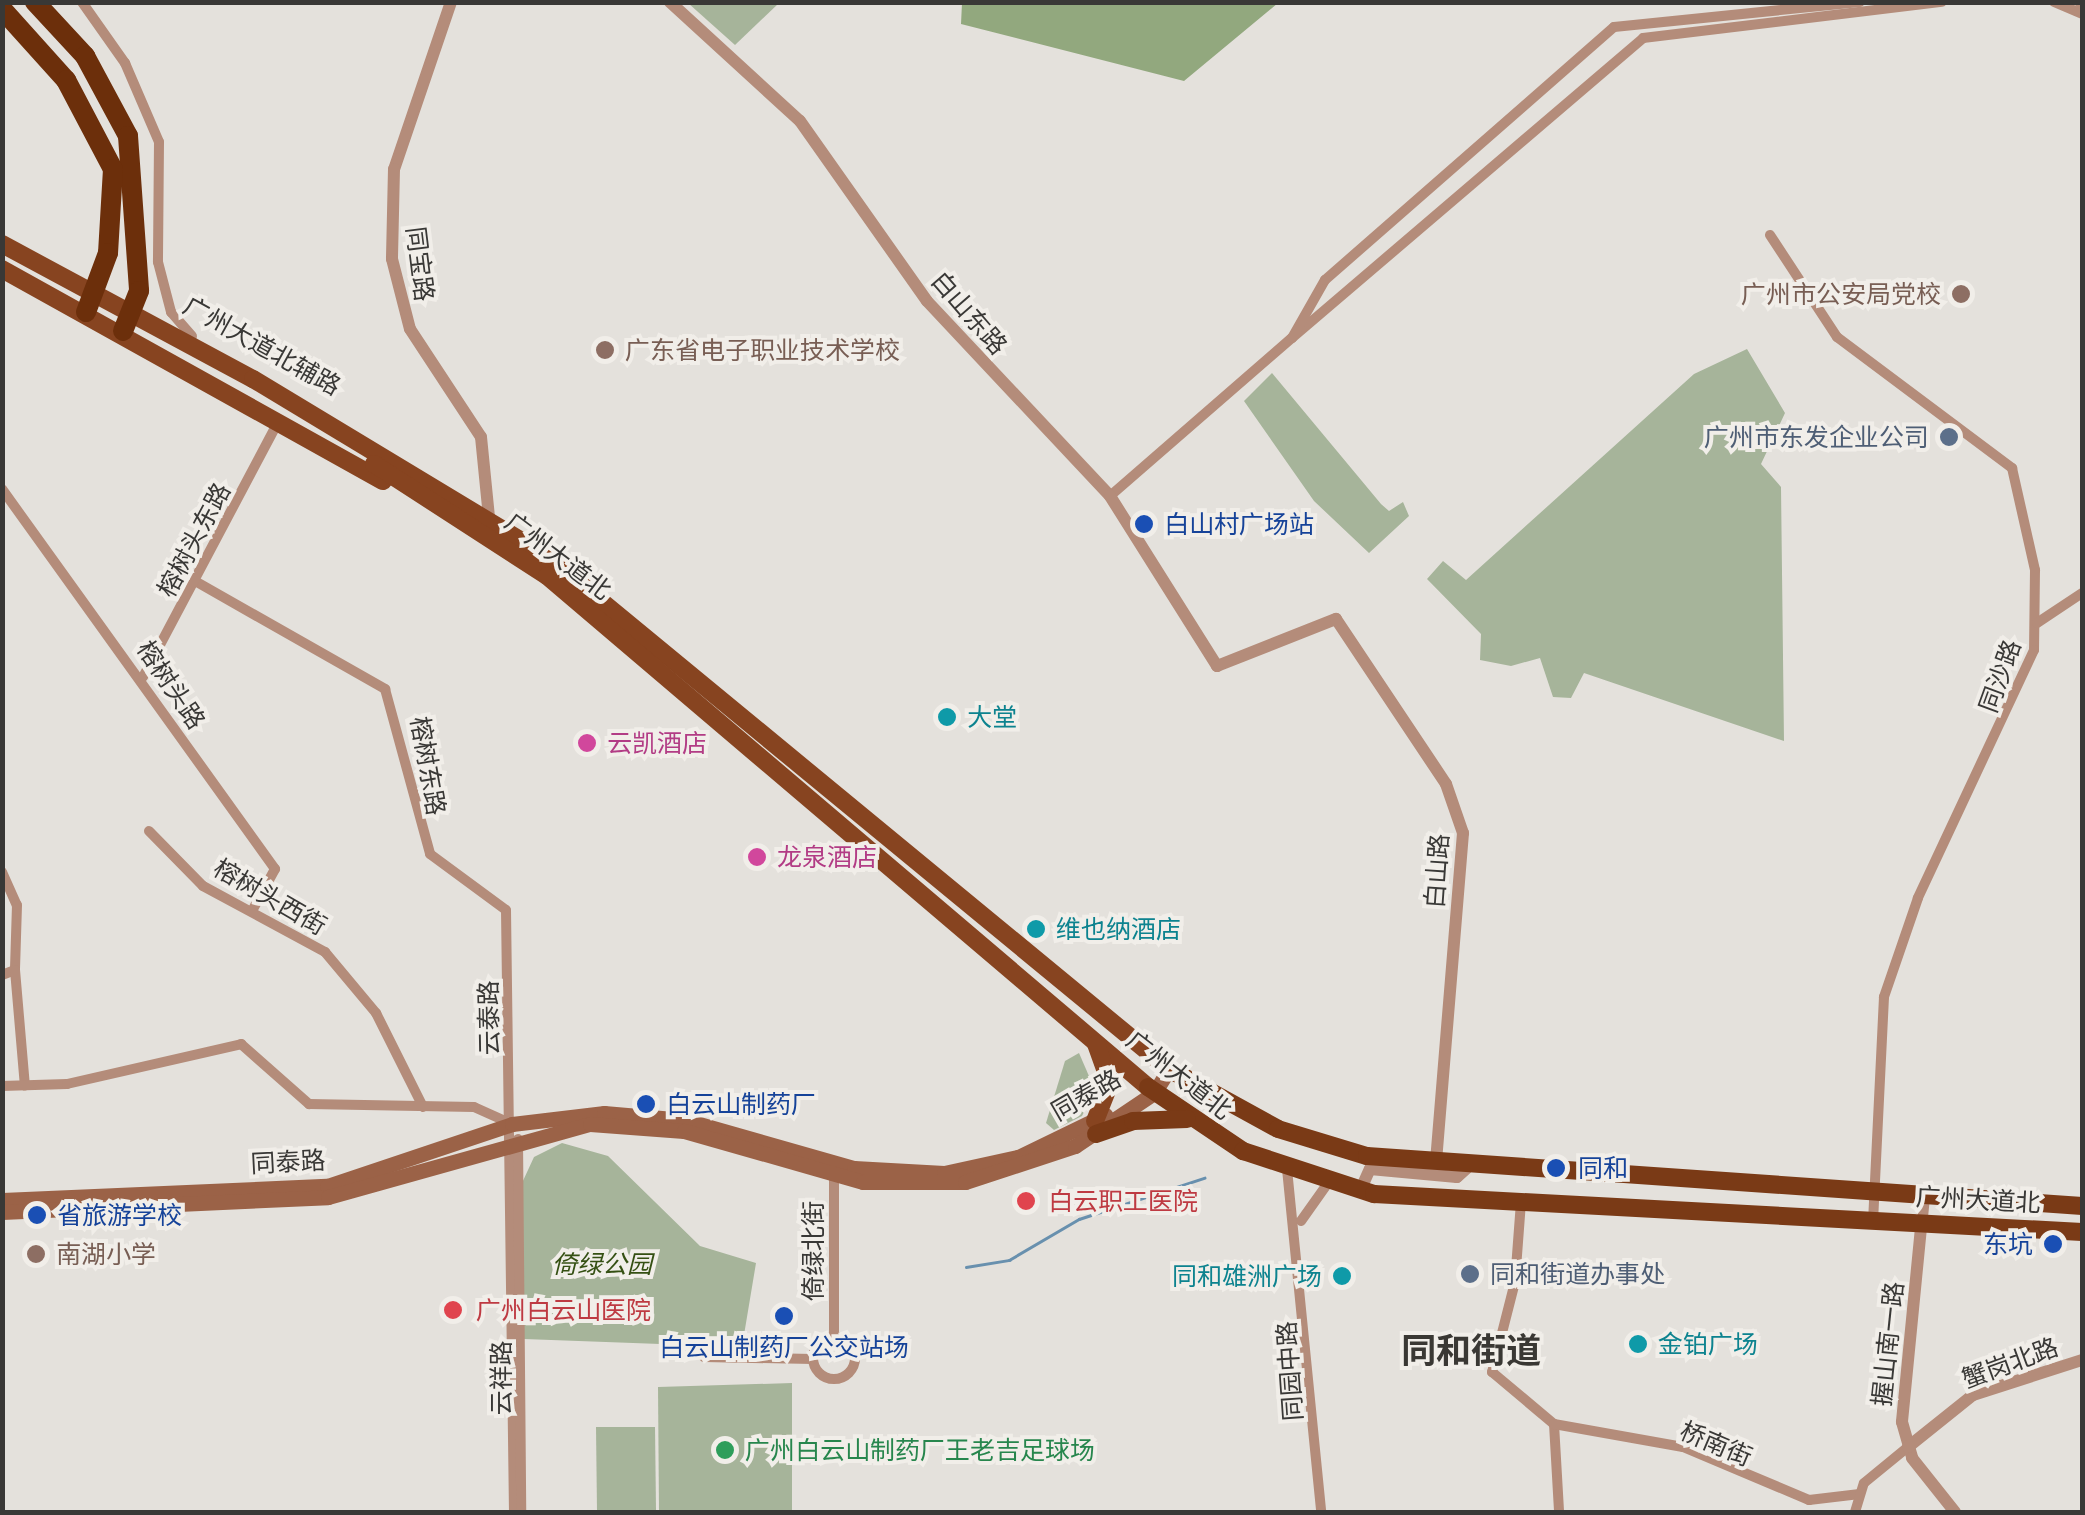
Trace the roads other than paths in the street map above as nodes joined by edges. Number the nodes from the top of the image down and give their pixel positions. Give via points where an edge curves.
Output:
1 (27, 2) edge
2 (35, 2) edge
3 (82, 2) edge
4 (451, 2) edge
5 (670, 2) edge
6 (1860, 2) edge
7 (1942, 2) edge
8 (2054, 2) edge
9 (2, 8) edge
10 (2082, 14) edge
11 (54, 17) junction
12 (2, 232) edge
13 (1770, 235) dead end
14 (2, 244) edge
15 (108, 254) junction
16 (2, 256) edge
17 (137, 260) junction
18 (2, 269) edge
19 (100, 282) junction
20 (137, 304) junction
21 (86, 312) junction
22 (123, 332) junction
23 (192, 336) junction
24 (1292, 338) junction
25 (178, 362) junction
26 (278, 420) junction
27 (2, 489) edge
28 (1110, 496) junction
29 (451, 503) junction
30 (485, 524) junction
31 (195, 581) junction
32 (2082, 593) edge
33 (1336, 619) joint
34 (2038, 622) junction
35 (143, 677) junction
36 (149, 832) dead end
37 (2, 872) edge
38 (506, 910) joint
39 (252, 911) junction
40 (1015, 960) junction
41 (15, 970) junction
42 (2, 975) edge
43 (1094, 1038) junction
44 (1169, 1069) junction
45 (2, 1086) edge
46 (25, 1086) junction
47 (1151, 1090) junction
48 (423, 1107) junction
49 (1187, 1120) junction
50 (1096, 1127) junction
51 (513, 1134) junction
52 (1436, 1163) junction
53 (1467, 1168) junction
54 (1287, 1169) junction
55 (834, 1170) junction
56 (1328, 1182) junction
57 (1360, 1191) junction
58 (1874, 1193) junction
59 (1924, 1198) junction
60 (2, 1200) edge
61 (1521, 1202) junction
62 (2082, 1206) edge
63 (2, 1212) edge
64 (1873, 1219) junction
65 (1924, 1222) junction
66 (1299, 1227) junction
67 (2082, 1232) edge
68 (834, 1338) junction
69 (704, 1358) dead end
70 (813, 1358) junction
71 (2082, 1360) edge
72 (1554, 1424) junction
73 (1908, 1447) junction
74 (1860, 1494) junction
75 (518, 1512) edge
76 (1321, 1512) edge
77 (1559, 1512) edge
78 (1855, 1512) edge
79 (1955, 1512) edge

1 - 11 highway
2 - 11 highway
3 - 23 street via 126,63 163,156 158,262 171,312
4 - 30 street, 同宝路 via 394,169 392,258 410,329 481,438
5 - 28 street, 白山东路 via 800,121 927,301
6 - 24 street via 1614,27 1326,280
7 - 24 street via 1643,38
8 - 10 street
9 - 15 highway via 38,39 102,140 116,204
11 - 17 highway via 128,136
12 - 19 main road, 广州大道北辅路
13 - 34 street, 同沙路 via 1837,337 2012,468
14 - 29 main road
15 - 17 highway via 117,264
15 - 19 highway
16 - 29 main road
17 - 20 highway
18 - 21 main road
19 - 20 main road, 广州大道北辅路
19 - 21 highway
20 - 22 highway
20 - 23 main road, 广州大道北辅路
21 - 22 main road
22 - 25 main road
23 - 25 main road
23 - 30 main road, 广州大道北辅路 via 426,466
24 - 28 street
25 - 26 main road
26 - 30 main road
26 - 31 street, 榕树头东路
27 - 35 street, 榕树头路
28 - 33 street, 白山东路 via 1217,666
29 - 30 main road
30 - 40 main road, 广州大道北 via 688,669
31 - 35 street, 榕树头东路
31 - 38 street, 榕树东路 via 385,689 430,854
32 - 34 street
33 - 52 street, 白山路 via 1462,814 1453,1033
34 - 58 street, 同沙路 via 2018,694 1890,976
35 - 39 street, 榕树头路 via 275,870
36 - 39 street, 榕树头西街 via 203,886
37 - 41 street via 17,904
38 - 51 street, 云泰路
39 - 48 street, 榕树头西街 via 325,952 376,1013
40 - 43 main road, 广州大道北
40 - 44 main road, 广州大道北
41 - 42 street
41 - 46 street
43 - 47 main road, 广州大道北
43 - 50 main road via 1110,1083
44 - 47 main road, 同泰路
44 - 52 highway, 广州大道北 via 1309,1141
45 - 46 street
46 - 48 street via 241,1044 308,1104
47 - 49 highway, 广州大道北
47 - 50 main road, 同泰路
48 - 51 street via 474,1107
49 - 50 highway
49 - 54 highway, 广州大道北
50 - 55 main road, 同泰路 via 1027,1167 965,1182
51 - 55 main road, 同泰路 via 584,1114 667,1117
51 - 60 main road, 同泰路 via 348,1183
51 - 63 main road, 同泰路 via 392,1185 328,1197
51 - 75 street, 云祥路
52 - 53 highway, 广州大道北
53 - 57 street via 1456,1178 1370,1170
53 - 58 highway, 广州大道北
54 - 56 highway, 广州大道北
54 - 66 street, 同园中路
55 - 68 street, 倚绿北街
56 - 57 highway, 广州大道北
56 - 66 street
57 - 61 highway, 广州大道北
58 - 59 highway, 广州大道北
58 - 64 street, 同沙路
59 - 62 highway, 广州大道北
59 - 65 street, 握山南一路
61 - 64 highway, 广州大道北
61 - 72 street via 1514,1282 1492,1372
64 - 65 highway, 广州大道北
65 - 67 highway, 广州大道北
65 - 73 street, 握山南一路 via 1902,1410
66 - 76 street, 同园中路
68 - 70 street
68 - 70 street, 倚绿北街 via 852,1348 849,1373 824,1377
69 - 70 street
71 - 73 street, 蟹岗北路 via 1973,1395
72 - 74 street, 桥南街 via 1683,1446 1809,1500
72 - 77 street
73 - 74 street
73 - 79 street
74 - 78 street

